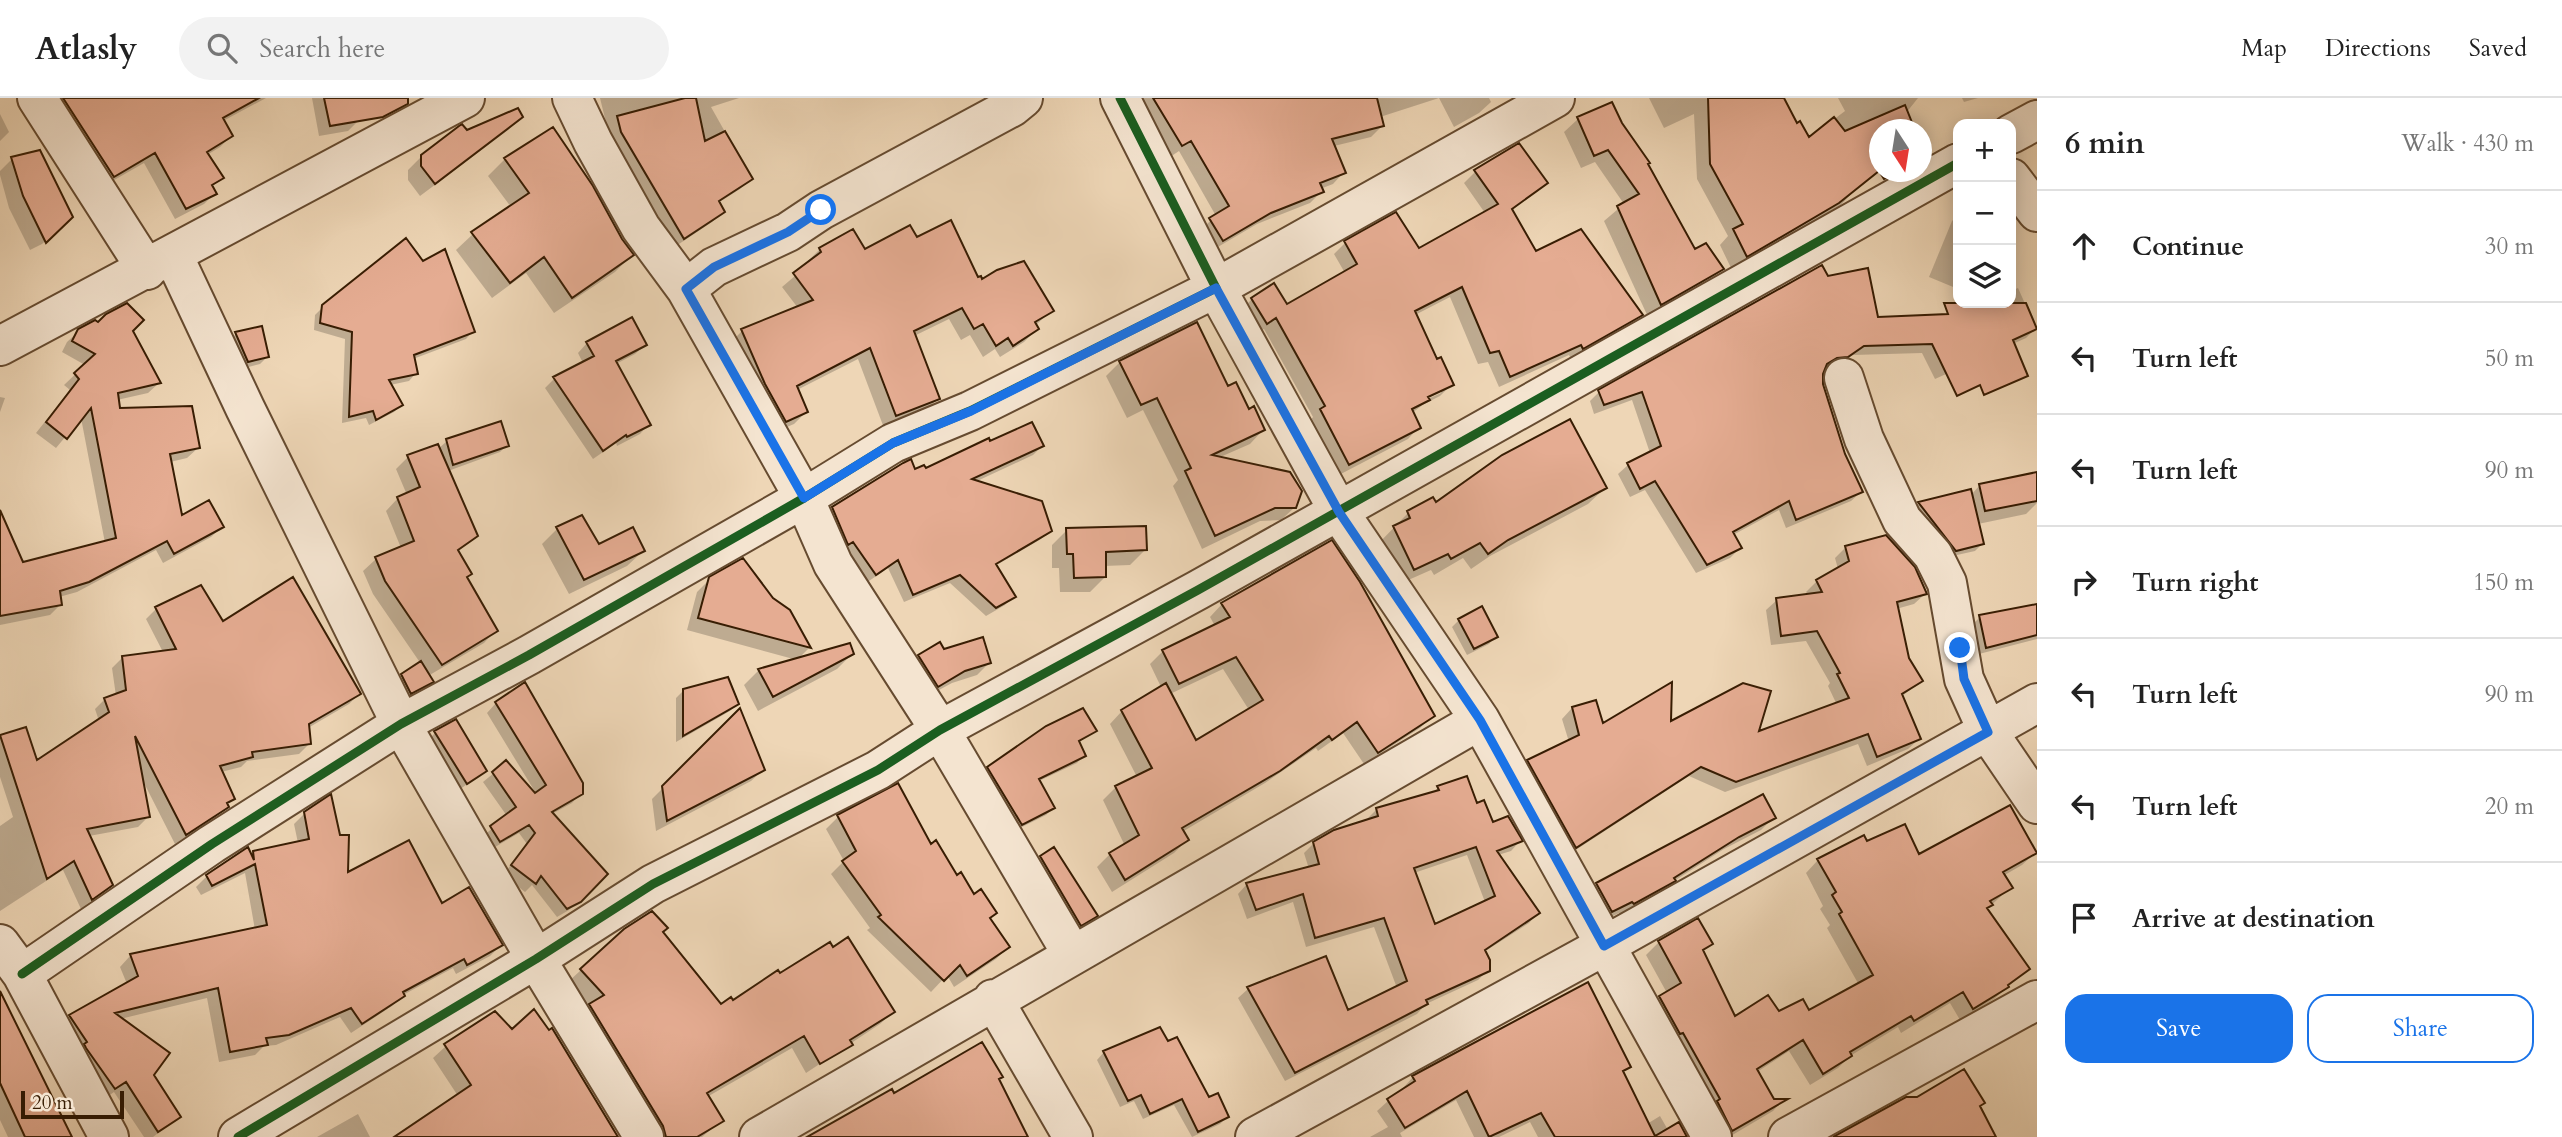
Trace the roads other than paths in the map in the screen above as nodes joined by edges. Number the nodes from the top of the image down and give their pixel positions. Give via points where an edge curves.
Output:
1 (37, 98) edge
2 (465, 98) edge
3 (572, 98) edge
4 (1023, 98) edge
5 (1121, 98) edge
6 (1555, 98) edge
7 (2037, 120) edge
8 (2016, 131) edge
9 (1953, 166) edge
10 (2014, 182) edge
11 (2037, 212) edge
12 (151, 257) junction
13 (56, 284) dead end
14 (1216, 288) junction
15 (686, 289) junction
16 (0, 346) edge
17 (1844, 378) dead end
18 (804, 498) junction
19 (1339, 512) junction
20 (2037, 703) edge
21 (1480, 720) junction
22 (401, 724) junction
23 (940, 730) junction
24 (1988, 732) junction
25 (2037, 804) edge
26 (0, 944) edge
27 (1604, 946) junction
28 (1072, 954) junction
29 (536, 959) junction
30 (22, 974) junction
31 (993, 999) junction
32 (2037, 1000) edge
33 (109, 1137) edge
34 (238, 1137) edge
35 (644, 1137) edge
36 (759, 1137) edge
37 (1073, 1137) edge
38 (1255, 1137) edge
39 (1712, 1137) edge
40 (1788, 1137) edge

1 - 12 street
2 - 12 street
3 - 15 street via 641,228
4 - 15 street via 788,232 714,267
5 - 14 street
6 - 14 street
7 - 8 street
9 - 19 street
10 - 11 street
12 - 13 street via 80,287 66,290
12 - 16 street
12 - 22 street via 245,408
14 - 18 street via 971,411 893,443
14 - 19 street
15 - 18 street
17 - 24 street via 1864,439 1902,520 1933,555 1947,583 1964,679
18 - 22 street
18 - 23 street via 833,564
19 - 21 street
19 - 23 street
20 - 24 street
21 - 27 street
21 - 28 street
22 - 29 street
22 - 30 street via 212,844
23 - 28 street
23 - 29 street via 878,770 653,884
24 - 25 street
24 - 27 street
26 - 30 street
27 - 38 street
27 - 39 street
28 - 31 street
29 - 34 street
29 - 35 street
30 - 33 street
31 - 36 street
31 - 37 street
32 - 40 street

